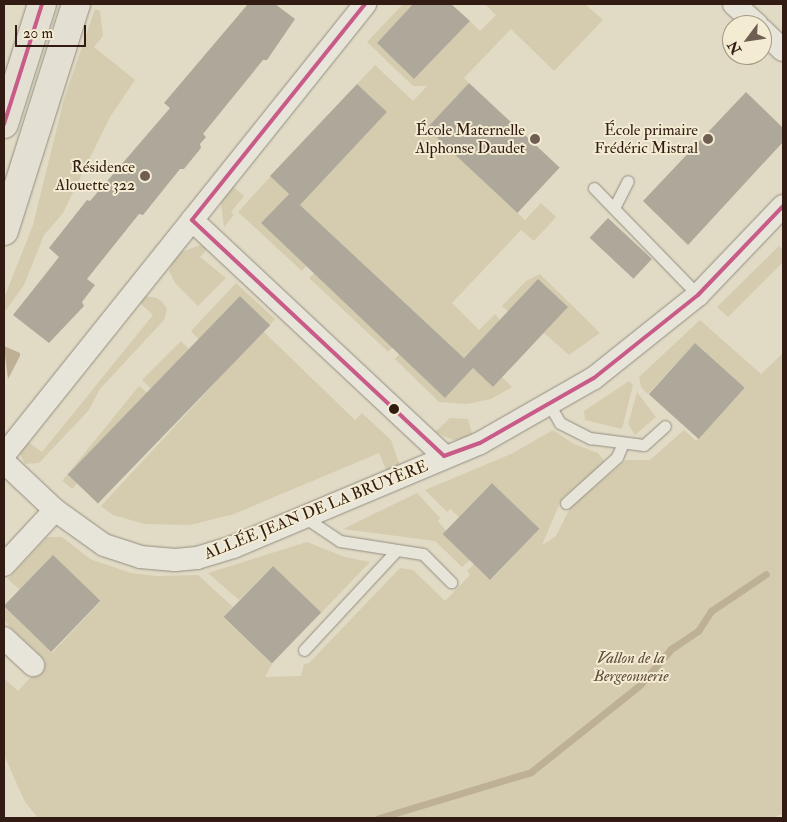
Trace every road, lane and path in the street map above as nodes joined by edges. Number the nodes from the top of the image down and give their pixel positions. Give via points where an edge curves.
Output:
1 (42, 4) edge
2 (76, 4) edge
3 (365, 4) edge
4 (734, 4) edge
5 (746, 15) edge
6 (772, 40) edge
7 (783, 50) edge
8 (4, 124) edge
9 (628, 181) dead end
10 (594, 188) dead end
11 (783, 206) edge
12 (614, 208) junction
13 (192, 220) junction
14 (4, 231) edge
15 (698, 295) junction
16 (549, 404) junction
17 (664, 426) dead end
18 (622, 445) junction
19 (4, 454) edge
20 (444, 456) junction
21 (4, 462) edge
22 (566, 503) dead end
23 (55, 510) junction
24 (304, 517) junction
25 (395, 552) junction
26 (4, 565) edge
27 (451, 582) dead end
28 (4, 638) edge
29 (304, 650) dead end
30 (33, 665) dead end

1 - 8 main road
2 - 14 main road
3 - 13 street
4 - 5 street
6 - 7 street
9 - 12 lane
10 - 12 lane
11 - 15 street, ALLÉE JEAN DE LA BRUYÈRE
12 - 15 lane
13 - 19 street
13 - 20 street
15 - 16 street, ALLÉE JEAN DE LA BRUYÈRE via 594,378
16 - 18 lane via 560,423 590,438
16 - 20 street, ALLÉE JEAN DE LA BRUYÈRE via 480,443
17 - 18 lane via 644,445
18 - 22 lane via 617,457
20 - 24 street, ALLÉE JEAN DE LA BRUYÈRE
21 - 23 street, ALLÉE JEAN DE LA BRUYÈRE
23 - 24 street, ALLÉE JEAN DE LA BRUYÈRE via 104,544 140,557 175,560 198,558 233,548
23 - 26 street
24 - 25 lane via 340,541
25 - 27 lane via 423,554
25 - 29 lane
28 - 30 street

